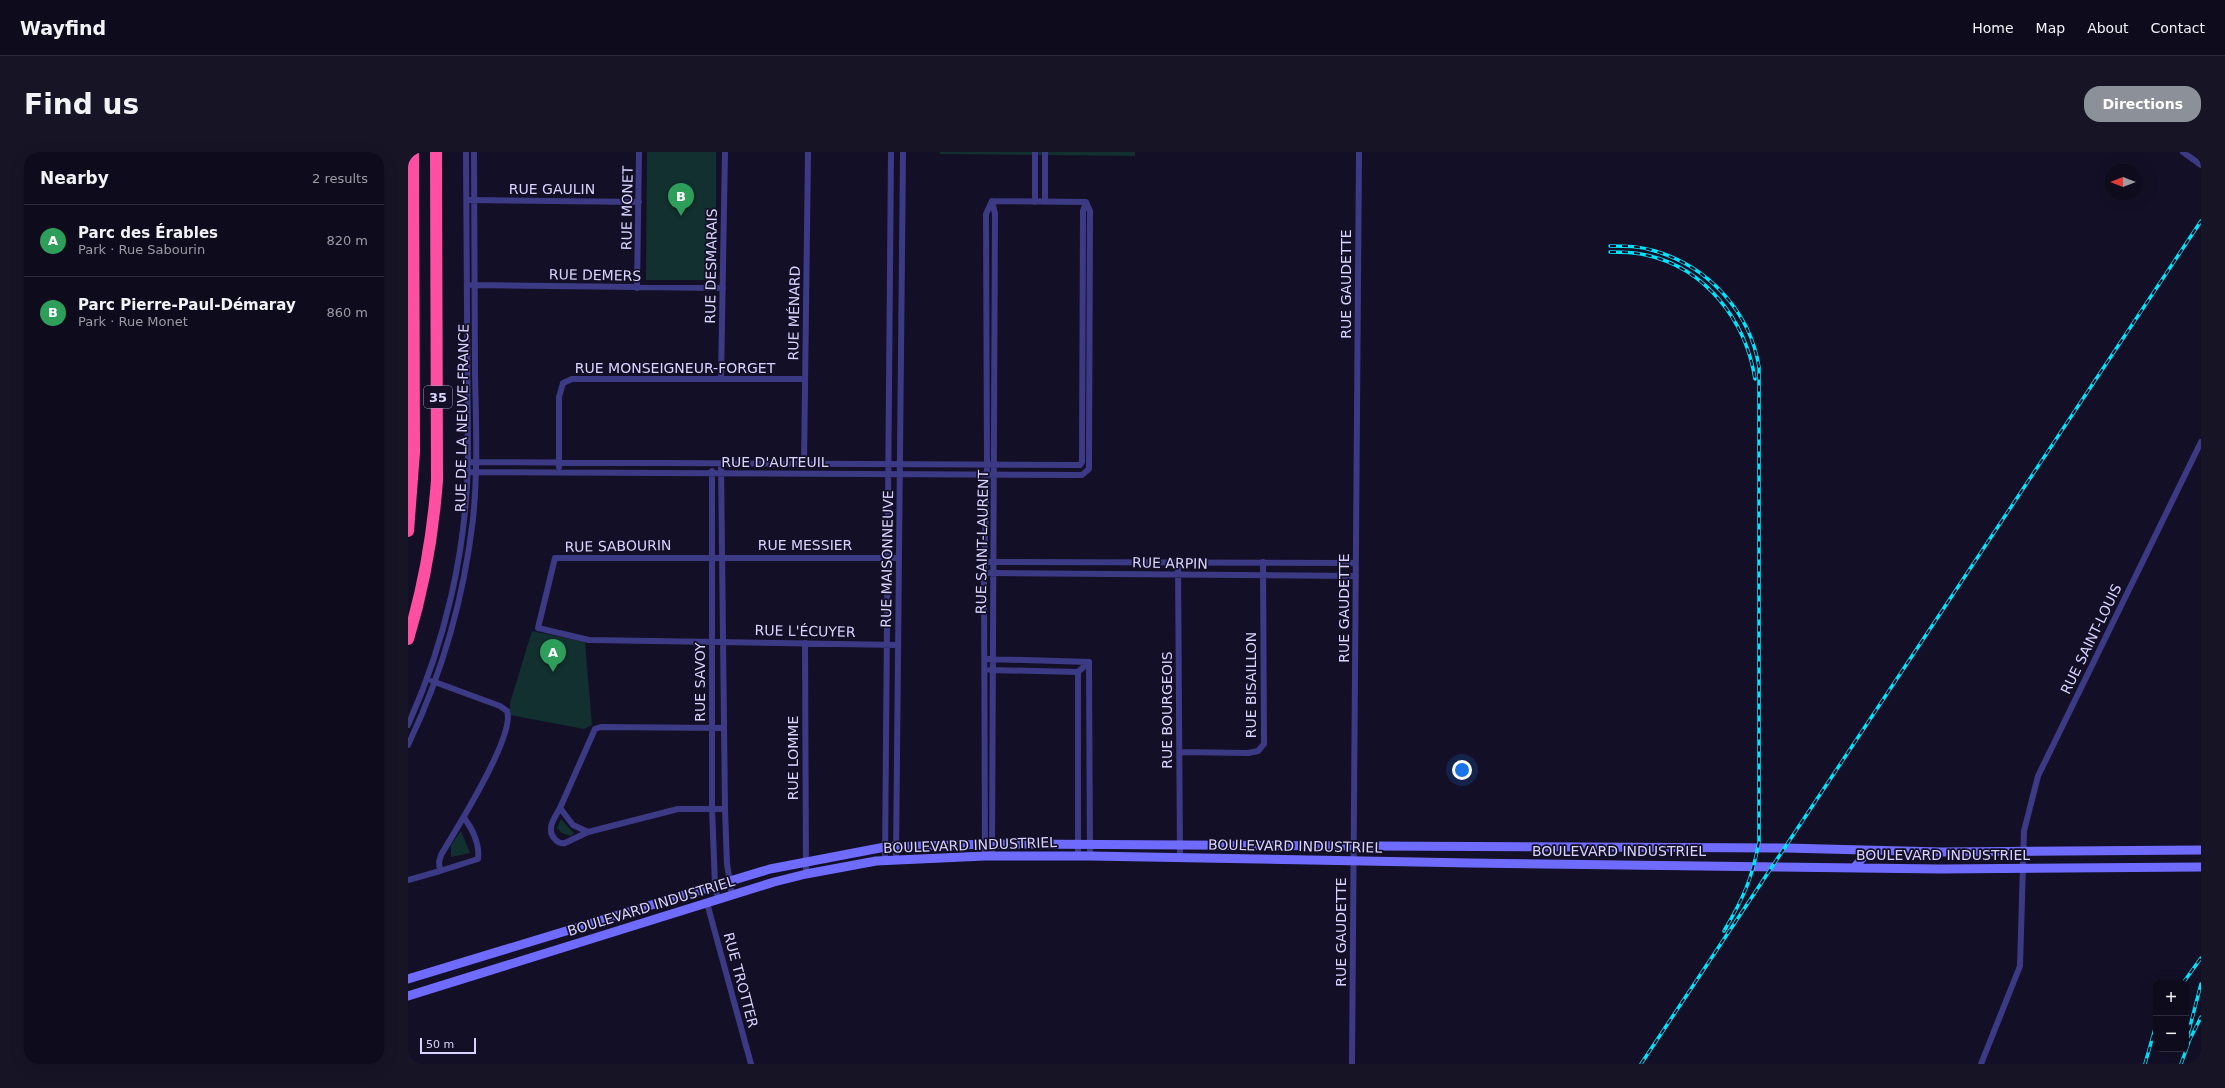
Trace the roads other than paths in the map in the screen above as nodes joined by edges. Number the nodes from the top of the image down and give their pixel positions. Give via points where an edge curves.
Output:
1 (412, 152) edge
2 (436, 152) edge
3 (466, 152) edge
4 (474, 152) edge
5 (640, 152) edge
6 (725, 152) edge
7 (808, 152) edge
8 (891, 152) edge
9 (903, 152) edge
10 (1035, 152) edge
11 (1046, 152) edge
12 (1359, 152) edge
13 (2184, 152) edge
14 (2201, 164) edge
15 (466, 200) junction
16 (474, 200) junction
17 (992, 201) junction
18 (639, 202) junction
19 (1034, 202) junction
20 (1045, 202) junction
21 (1086, 202) junction
22 (891, 204) junction
23 (902, 204) junction
24 (475, 285) junction
25 (466, 286) junction
26 (638, 288) junction
27 (723, 288) junction
28 (902, 295) junction
29 (890, 296) junction
30 (1086, 338) junction
31 (987, 339) junction
32 (994, 339) junction
33 (721, 379) junction
34 (805, 379) junction
35 (889, 382) junction
36 (901, 382) junction
37 (2201, 442) edge
38 (468, 462) junction
39 (476, 462) junction
40 (559, 463) junction
41 (712, 464) junction
42 (721, 464) junction
43 (804, 464) junction
44 (889, 464) junction
45 (900, 464) junction
46 (987, 465) junction
47 (994, 465) junction
48 (1080, 465) junction
49 (468, 472) junction
50 (476, 472) junction
51 (559, 473) junction
52 (1085, 473) junction
53 (712, 474) junction
54 (721, 474) junction
55 (804, 474) junction
56 (888, 474) junction
57 (900, 474) junction
58 (987, 474) junction
59 (994, 474) junction
60 (408, 531) edge
61 (712, 557) junction
62 (722, 557) junction
63 (888, 558) junction
64 (899, 558) junction
65 (984, 562) junction
66 (993, 562) junction
67 (1178, 562) junction
68 (1263, 562) junction
69 (1356, 563) junction
70 (984, 573) junction
71 (993, 573) junction
72 (1178, 575) junction
73 (1263, 575) junction
74 (1356, 576) junction
75 (408, 639) edge
76 (712, 641) junction
77 (723, 641) junction
78 (805, 643) junction
79 (887, 645) junction
80 (898, 645) junction
81 (984, 659) junction
82 (993, 659) junction
83 (1089, 662) junction
84 (984, 670) junction
85 (992, 670) junction
86 (1078, 672) junction
87 (426, 679) junction
88 (434, 682) junction
89 (408, 725) edge
90 (712, 727) junction
91 (724, 728) junction
92 (886, 737) junction
93 (897, 737) junction
94 (408, 745) edge
95 (1078, 745) junction
96 (1090, 745) junction
97 (984, 746) junction
98 (992, 746) junction
99 (1180, 752) junction
100 (560, 808) junction
101 (712, 808) junction
102 (725, 809) junction
103 (464, 818) junction
104 (588, 832) junction
105 (988, 844) junction
106 (1078, 844) junction
107 (1090, 844) junction
108 (1180, 845) junction
109 (896, 846) junction
110 (1354, 846) junction
111 (1472, 846) junction
112 (885, 847) junction
113 (1526, 847) junction
114 (1622, 848) junction
115 (2201, 850) edge
116 (1868, 851) junction
117 (1942, 852) junction
118 (2023, 852) junction
119 (2138, 852) junction
120 (988, 856) junction
121 (1078, 856) junction
122 (1090, 856) junction
123 (1180, 857) junction
124 (896, 859) junction
125 (885, 860) junction
126 (806, 861) junction
127 (1354, 862) junction
128 (1470, 864) junction
129 (1523, 864) junction
130 (1619, 865) junction
131 (2201, 867) edge
132 (1854, 868) junction
133 (1940, 869) junction
134 (2023, 869) junction
135 (2138, 869) junction
136 (440, 871) junction
137 (806, 874) junction
138 (408, 880) edge
139 (729, 882) junction
140 (715, 885) junction
141 (732, 895) junction
142 (718, 899) junction
143 (707, 902) junction
144 (408, 979) edge
145 (408, 996) edge
146 (751, 1064) edge
147 (1352, 1064) edge
148 (1982, 1064) edge

1 - 60 highway, 35 via 414,452
2 - 75 highway, 35 via 436,494 426,570
3 - 15 street, RUE DE LA NEUVE-FRANCE
4 - 16 street, RUE DE LA NEUVE-FRANCE
5 - 18 street, RUE MONET
6 - 27 street, RUE DESMARAIS
7 - 34 street, RUE MÉNARD
8 - 22 street, RUE MAISONNEUVE
9 - 23 street, RUE MAISONNEUVE
10 - 19 street
11 - 20 street
12 - 69 street, RUE GAUDETTE
13 - 14 street
15 - 16 street, RUE GAULIN
15 - 25 street, RUE DE LA NEUVE-FRANCE
16 - 18 street, RUE GAULIN
16 - 24 street, RUE DE LA NEUVE-FRANCE
17 - 19 street
17 - 31 street, RUE SAINT-LAURENT via 986,214
17 - 32 street, RUE SAINT-LAURENT via 995,214
18 - 26 street, RUE MONET
19 - 20 street
20 - 21 street
21 - 30 street via 1083,211
21 - 30 street via 1090,211
22 - 23 street
22 - 29 street, RUE MAISONNEUVE
23 - 28 street, RUE MAISONNEUVE
24 - 25 street, RUE DEMERS
24 - 26 street, RUE DEMERS
24 - 39 street, RUE DE LA NEUVE-FRANCE
25 - 38 street, RUE DE LA NEUVE-FRANCE
26 - 27 street, RUE DEMERS
27 - 33 street, RUE DESMARAIS
28 - 29 street
28 - 36 street, RUE MAISONNEUVE
29 - 35 street, RUE MAISONNEUVE
30 - 48 street
30 - 52 street
31 - 32 street
31 - 46 street, RUE SAINT-LAURENT
32 - 47 street, RUE SAINT-LAURENT
33 - 34 street, RUE MONSEIGNEUR-FORGET
33 - 40 street, RUE MONSEIGNEUR-FORGET via 572,378 563,383 559,397
34 - 43 street, RUE MÉNARD
35 - 36 street
35 - 44 street, RUE MAISONNEUVE
36 - 45 street, RUE MAISONNEUVE
37 - 118 street, RUE SAINT-LOUIS via 2038,776 2024,831
38 - 39 street, RUE D'AUTEUIL
38 - 49 street, RUE DE LA NEUVE-FRANCE
39 - 40 street, RUE D'AUTEUIL
39 - 50 street, RUE DE LA NEUVE-FRANCE
40 - 41 street, RUE D'AUTEUIL
40 - 51 street, RUE MONSEIGNEUR-FORGET
41 - 42 street, RUE D'AUTEUIL
41 - 53 street, RUE SAVOY
42 - 43 street, RUE D'AUTEUIL
42 - 54 street, RUE SAVOY
43 - 44 street, RUE D'AUTEUIL
43 - 55 street, RUE MÉNARD
44 - 45 street, RUE D'AUTEUIL
44 - 56 street, RUE MAISONNEUVE
45 - 46 street, RUE D'AUTEUIL
45 - 57 street, RUE MAISONNEUVE
46 - 47 street, RUE D'AUTEUIL
46 - 58 street, RUE SAINT-LAURENT
47 - 48 street, RUE D'AUTEUIL
47 - 59 street, RUE SAINT-LAURENT
48 - 52 street
49 - 50 street, RUE D'AUTEUIL
49 - 87 street, RUE DE LA NEUVE-FRANCE via 456,573 444,625
50 - 51 street, RUE D'AUTEUIL
50 - 88 street, RUE DE LA NEUVE-FRANCE via 473,517 464,575 450,634
51 - 53 street, RUE D'AUTEUIL
52 - 59 street, RUE D'AUTEUIL
53 - 54 street, RUE D'AUTEUIL
53 - 61 street, RUE SAVOY
54 - 55 street, RUE D'AUTEUIL
54 - 62 street, RUE SAVOY
55 - 56 street, RUE D'AUTEUIL
56 - 57 street, RUE D'AUTEUIL
56 - 63 street, RUE MAISONNEUVE
57 - 58 street, RUE D'AUTEUIL
57 - 64 street, RUE MAISONNEUVE
58 - 59 street, RUE D'AUTEUIL
58 - 65 street, RUE SAINT-LAURENT
59 - 66 street, RUE SAINT-LAURENT
61 - 62 street, RUE MESSIER
61 - 76 street, RUE SAVOY
61 - 76 street, RUE SABOURIN via 555,558 538,628 589,640
62 - 63 street, RUE MESSIER
62 - 77 street, RUE SAVOY
63 - 64 street, RUE MESSIER
63 - 79 street, RUE MAISONNEUVE
64 - 80 street, RUE MAISONNEUVE
65 - 66 street, RUE ARPIN
65 - 70 street, RUE SAINT-LAURENT
66 - 67 street, RUE ARPIN
66 - 71 street, RUE SAINT-LAURENT
67 - 68 street, RUE ARPIN
67 - 72 street, RUE BOURGEOIS
68 - 69 street, RUE ARPIN
68 - 73 street, RUE BISAILLON
69 - 74 street, RUE GAUDETTE
70 - 71 street, RUE ARPIN
70 - 81 street, RUE SAINT-LAURENT
71 - 72 street, RUE ARPIN
71 - 82 street, RUE SAINT-LAURENT
72 - 73 street, RUE ARPIN
72 - 99 street, RUE BOURGEOIS
73 - 74 street, RUE ARPIN
73 - 99 street, RUE BISAILLON via 1264,744 1258,751 1248,753
74 - 110 street, RUE GAUDETTE
76 - 77 street, RUE L'ÉCUYER
76 - 90 street, RUE SAVOY
77 - 78 street, RUE L'ÉCUYER
77 - 91 street, RUE SAVOY
78 - 79 street, RUE L'ÉCUYER
78 - 126 street, RUE LOMME
79 - 80 street, RUE L'ÉCUYER
79 - 92 street, RUE MAISONNEUVE
80 - 93 street, RUE MAISONNEUVE
81 - 82 street
81 - 84 street, RUE SAINT-LAURENT
82 - 83 street
82 - 85 street, RUE SAINT-LAURENT
83 - 86 street
83 - 96 street
84 - 85 street
84 - 97 street, RUE SAINT-LAURENT
85 - 86 street
85 - 98 street, RUE SAINT-LAURENT
86 - 95 street
87 - 88 street
87 - 89 street, RUE DE LA NEUVE-FRANCE
88 - 94 street, RUE DE LA NEUVE-FRANCE
88 - 103 street via 497,704 508,714 503,736
90 - 91 street
90 - 100 street via 595,729
90 - 101 street, RUE SAVOY
91 - 102 street, RUE SAVOY
92 - 93 street
92 - 112 street, RUE MAISONNEUVE
93 - 109 street, RUE MAISONNEUVE
95 - 96 street
95 - 106 street
96 - 107 street
97 - 98 street
97 - 105 street, RUE SAINT-LAURENT
98 - 105 street, RUE SAINT-LAURENT
99 - 108 street, RUE BOURGEOIS
100 - 104 street via 578,829
100 - 104 street via 550,829 556,840 565,843
101 - 102 street
101 - 104 street via 678,808
101 - 140 street, RUE SAVOY
102 - 139 street, RUE SAVOY
103 - 136 street via 441,855
103 - 136 street via 470,826 479,852 478,859
105 - 106 street, BOULEVARD INDUSTRIEL
105 - 109 street, BOULEVARD INDUSTRIEL
105 - 120 street, RUE SAINT-LAURENT
106 - 107 street, BOULEVARD INDUSTRIEL
106 - 121 street
107 - 108 street, BOULEVARD INDUSTRIEL
107 - 122 street
108 - 110 street, BOULEVARD INDUSTRIEL
108 - 123 street, RUE BOURGEOIS
109 - 112 street, BOULEVARD INDUSTRIEL
109 - 124 street, RUE MAISONNEUVE
110 - 111 street, BOULEVARD INDUSTRIEL
110 - 127 street, RUE GAUDETTE
111 - 113 street, BOULEVARD INDUSTRIEL
111 - 128 street
112 - 125 street, RUE MAISONNEUVE
112 - 126 street, BOULEVARD INDUSTRIEL
113 - 114 street, BOULEVARD INDUSTRIEL
113 - 129 street
114 - 116 street, BOULEVARD INDUSTRIEL
114 - 130 street
115 - 119 street, BOULEVARD INDUSTRIEL
116 - 117 street, BOULEVARD INDUSTRIEL
116 - 132 street
117 - 118 street, BOULEVARD INDUSTRIEL
117 - 133 street
118 - 119 street, BOULEVARD INDUSTRIEL
118 - 134 street, RUE SAINT-LOUIS
119 - 135 street
120 - 121 street, BOULEVARD INDUSTRIEL
120 - 124 street, BOULEVARD INDUSTRIEL
121 - 122 street, BOULEVARD INDUSTRIEL
122 - 123 street, BOULEVARD INDUSTRIEL
123 - 127 street, BOULEVARD INDUSTRIEL
124 - 125 street, BOULEVARD INDUSTRIEL
125 - 137 street, BOULEVARD INDUSTRIEL
126 - 137 street, RUE LOMME
126 - 139 street, BOULEVARD INDUSTRIEL
127 - 128 street, BOULEVARD INDUSTRIEL
127 - 147 street, RUE GAUDETTE
128 - 129 street, BOULEVARD INDUSTRIEL
129 - 130 street, BOULEVARD INDUSTRIEL
130 - 132 street, BOULEVARD INDUSTRIEL
131 - 135 street, BOULEVARD INDUSTRIEL
132 - 133 street, BOULEVARD INDUSTRIEL
133 - 134 street, BOULEVARD INDUSTRIEL
134 - 135 street, BOULEVARD INDUSTRIEL
134 - 148 street, RUE SAINT-LOUIS via 2020,966
136 - 138 street
137 - 141 street, BOULEVARD INDUSTRIEL
139 - 140 street, BOULEVARD INDUSTRIEL
139 - 141 street, RUE SAVOY
140 - 142 street, RUE SAVOY
140 - 144 street, BOULEVARD INDUSTRIEL
141 - 142 street, BOULEVARD INDUSTRIEL
142 - 143 street, BOULEVARD INDUSTRIEL
143 - 145 street, BOULEVARD INDUSTRIEL
143 - 146 street, RUE TROTTER

